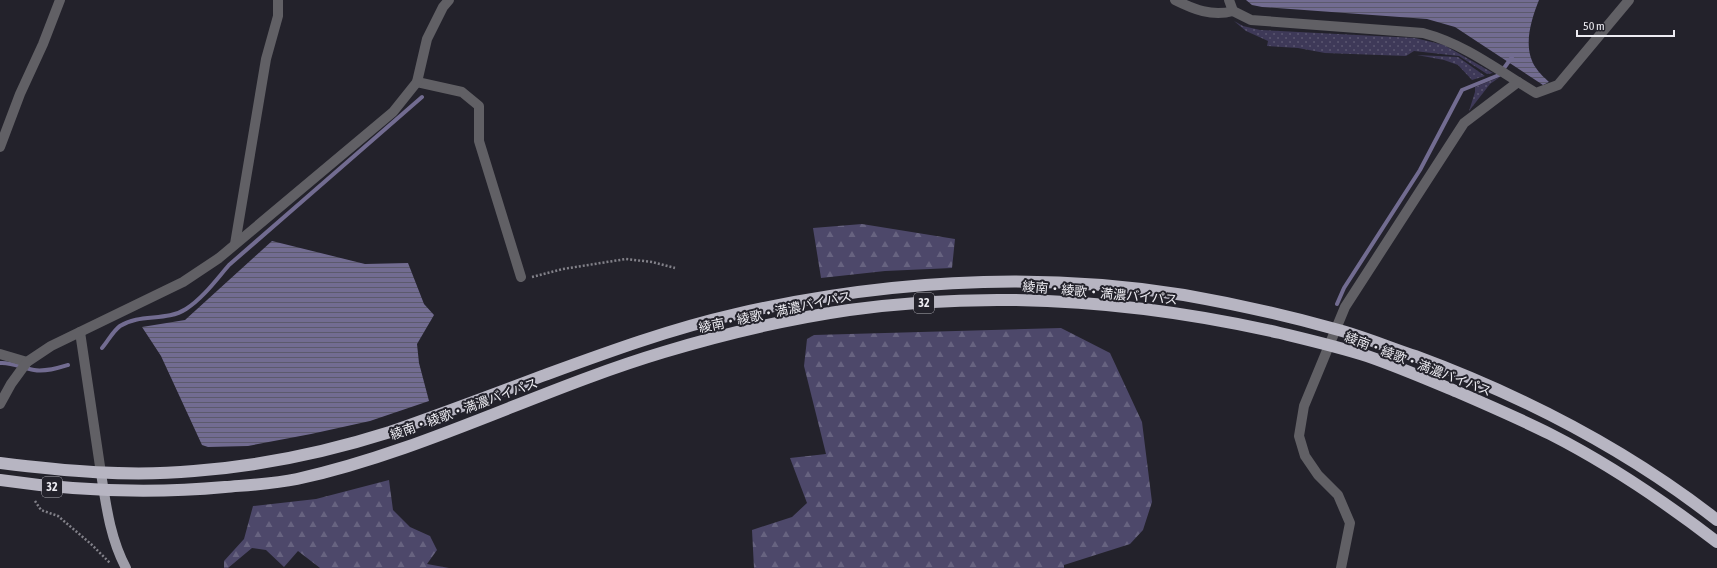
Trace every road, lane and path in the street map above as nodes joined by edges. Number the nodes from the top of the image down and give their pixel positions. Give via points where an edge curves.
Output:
1 (60, 0) edge
2 (278, 0) edge
3 (1175, 0) edge
4 (1229, 0) edge
5 (1629, 0) edge
6 (445, 2) edge
7 (1233, 11) junction
8 (417, 82) junction
9 (1518, 82) junction
10 (0, 147) edge
11 (235, 244) junction
12 (674, 268) dead end
13 (521, 278) joint
14 (1336, 329) junction
15 (80, 332) junction
16 (1329, 345) junction
17 (0, 354) edge
18 (24, 366) junction
19 (0, 404) edge
20 (0, 463) edge
21 (101, 472) junction
22 (0, 480) edge
23 (104, 491) junction
24 (35, 501) dead end
25 (1717, 520) edge
26 (1717, 542) edge
27 (114, 568) edge
28 (125, 568) edge
29 (1341, 568) edge

1 - 10 street
2 - 11 street via 278,16 266,59
3 - 7 street via 1201,11 1222,14
4 - 7 street
5 - 9 street via 1558,85 1536,93
6 - 8 street via 428,39
7 - 9 street via 1251,20 1423,33 1443,38
8 - 11 street via 393,112
8 - 13 street via 462,92 479,106 479,141
9 - 14 street via 1464,123 1345,307
11 - 15 street via 183,282
12 - 13 path via 626,259
14 - 16 street
14 - 21 highway, 綾南・綾歌・満濃バイパス / 32 via 1237,305 1181,295 1103,286 945,284 850,293 734,314 660,335 357,442 280,459 193,471
14 - 25 highway, 綾南・綾歌・満濃バイパス / 32 via 1441,366 1523,400 1608,447
15 - 18 street via 51,346
15 - 21 street
16 - 23 highway, 綾南・綾歌・満濃バイパス / 32 via 1233,322 1102,304 1011,300 951,301 848,310 735,332 662,352 394,450 328,471 275,483 193,490
16 - 26 highway, 綾南・綾歌・満濃バイパス / 32 via 1371,357 1509,414 1554,437 1648,493
16 - 29 street via 1304,406 1299,436 1305,456 1318,475 1338,495 1350,523
17 - 18 street
18 - 19 street
20 - 21 highway, 綾南・綾歌・満濃バイパス / 32
21 - 23 main road
22 - 23 highway, 綾南・綾歌・満濃バイパス / 32
23 - 28 main road via 108,520
24 - 27 path via 41,510 58,516

